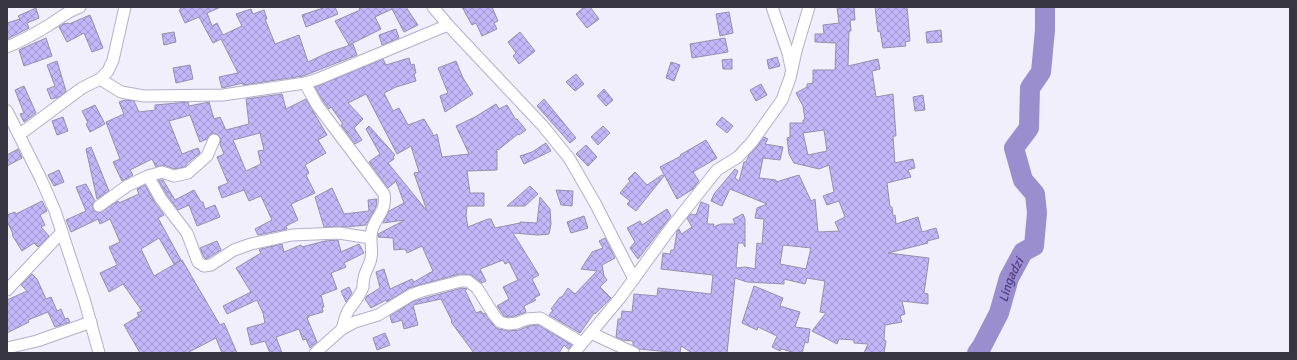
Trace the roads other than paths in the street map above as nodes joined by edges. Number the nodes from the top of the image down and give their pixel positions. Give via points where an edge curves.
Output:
1 (124, 7) edge
2 (433, 7) edge
3 (772, 7) edge
4 (809, 7) edge
5 (75, 8) edge
6 (448, 25) junction
7 (7, 47) edge
8 (792, 71) junction
9 (100, 79) junction
10 (305, 83) junction
11 (7, 111) edge
12 (13, 132) edge
13 (214, 140) dead end
14 (148, 176) junction
15 (99, 206) dead end
16 (62, 232) junction
17 (370, 238) junction
18 (634, 279) junction
19 (7, 290) edge
20 (91, 322) junction
21 (342, 328) junction
22 (591, 333) junction
23 (582, 343) junction
24 (7, 348) edge
25 (99, 353) edge
26 (315, 353) edge
27 (574, 353) edge
28 (632, 353) edge

1 - 9 street via 113,60 108,71
2 - 6 street
3 - 8 street
4 - 8 street
5 - 7 street via 32,35
6 - 10 street
6 - 18 street via 543,126 564,152 582,178
8 - 18 street via 782,100 752,142 738,157 717,170
9 - 10 street via 121,92 144,96 223,95
9 - 12 street
10 - 17 street via 317,105 384,194 383,209 372,228
11 - 12 street
12 - 16 street via 41,179
13 - 14 street via 207,156 188,173 174,176 162,172
14 - 15 street via 127,186
14 - 17 street via 161,199 187,233 198,262 204,266 211,265 234,250 251,244 292,235 339,233
16 - 19 street
16 - 20 street
17 - 21 street via 371,259 363,287 346,315
18 - 22 street
20 - 24 street via 37,341
20 - 25 street
21 - 23 street via 382,313 411,295 468,281 477,288 500,322 508,324 540,318
21 - 26 street
22 - 23 street
22 - 28 street
23 - 27 street

